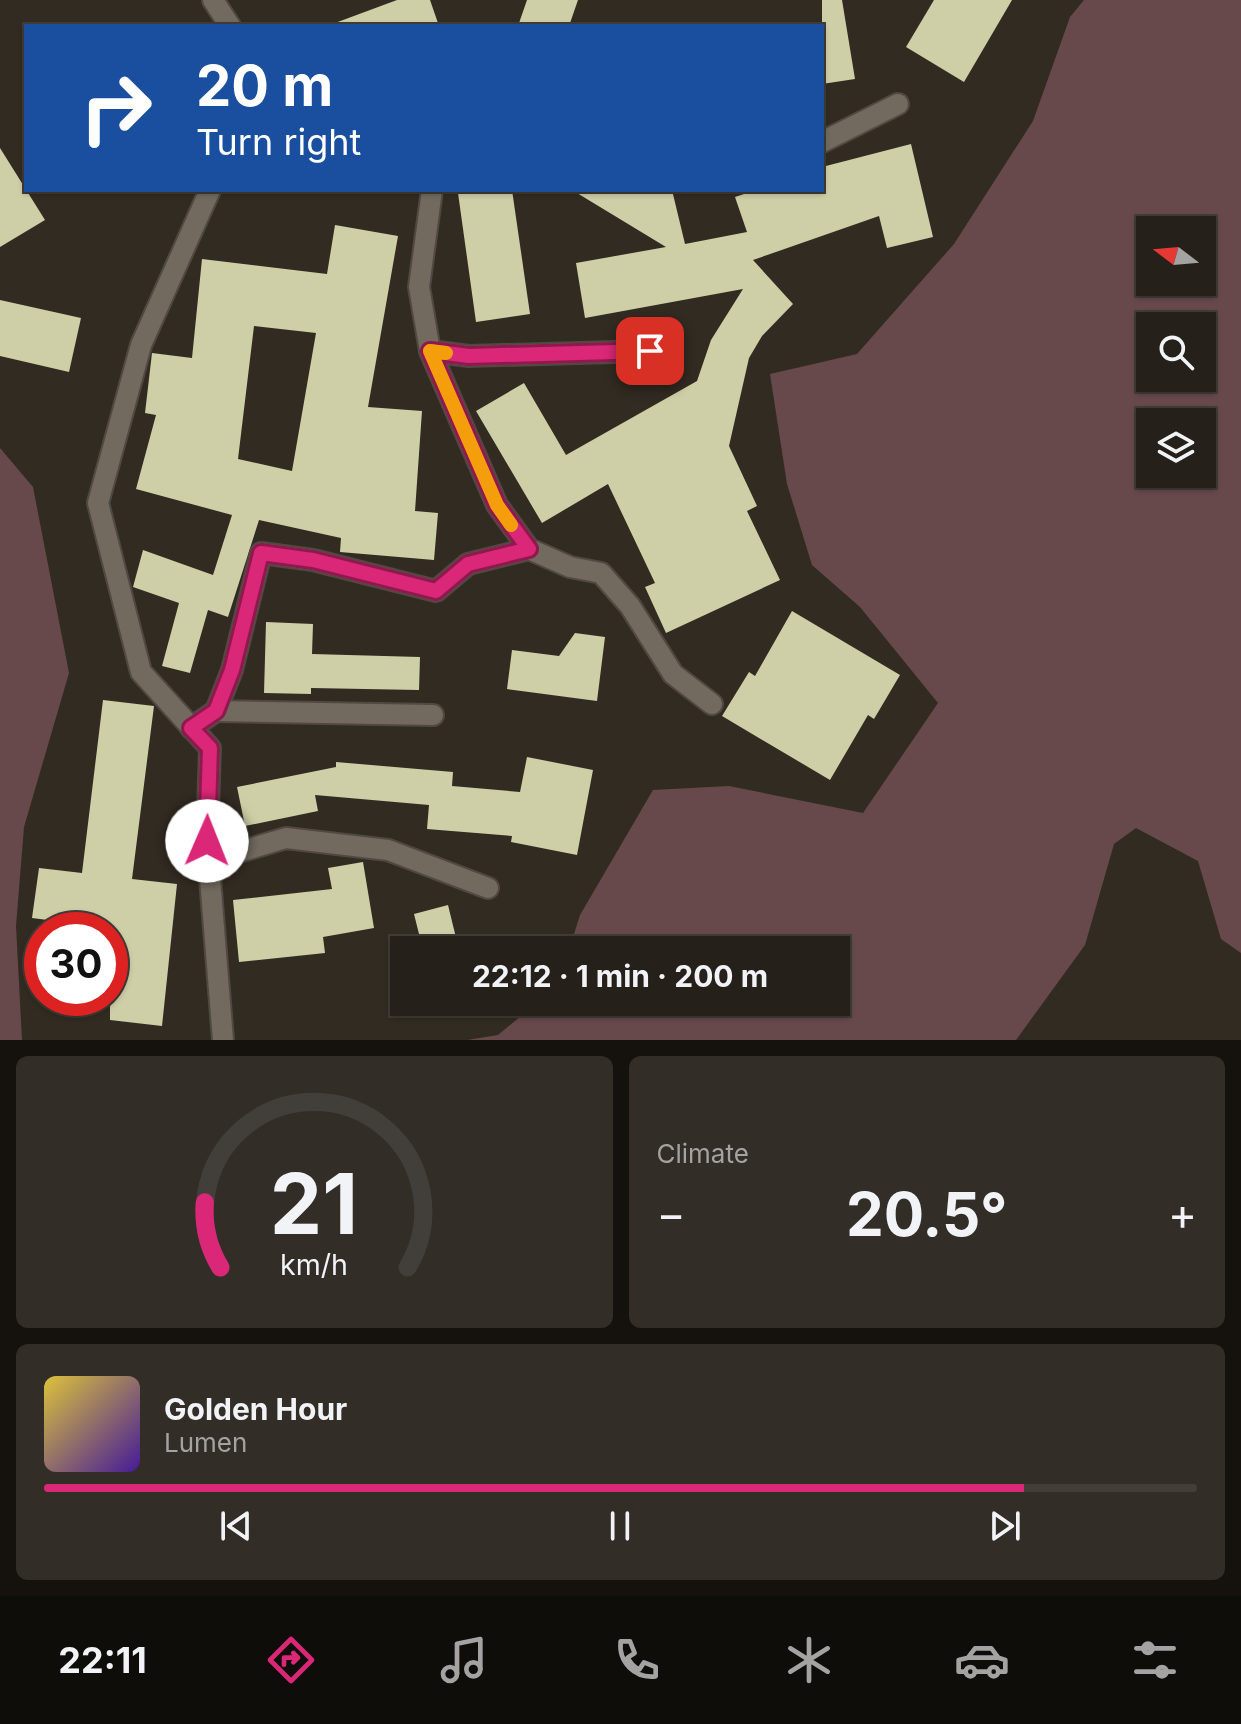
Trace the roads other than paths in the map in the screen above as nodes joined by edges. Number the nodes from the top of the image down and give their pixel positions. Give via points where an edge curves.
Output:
1 (213, 0) edge
2 (229, 24) edge
3 (898, 104) dead end
4 (824, 141) edge
5 (209, 192) edge
6 (432, 192) edge
7 (430, 351) junction
8 (650, 351) dead end
9 (529, 549) junction
10 (712, 704) dead end
11 (216, 711) junction
12 (433, 715) dead end
13 (191, 728) junction
14 (209, 861) junction
15 (488, 888) dead end
16 (223, 1040) edge

1 - 2 street
3 - 4 street
5 - 13 street via 141,345 98,503 141,672
6 - 7 street via 419,287
7 - 8 street via 469,356
7 - 9 street via 497,505
9 - 10 street via 570,567 601,573 630,606 673,674
9 - 11 street via 468,564 436,591 313,560 261,553 232,670
11 - 12 street
11 - 13 street
13 - 14 street via 210,748
14 - 15 street via 286,838 388,850
14 - 16 street

